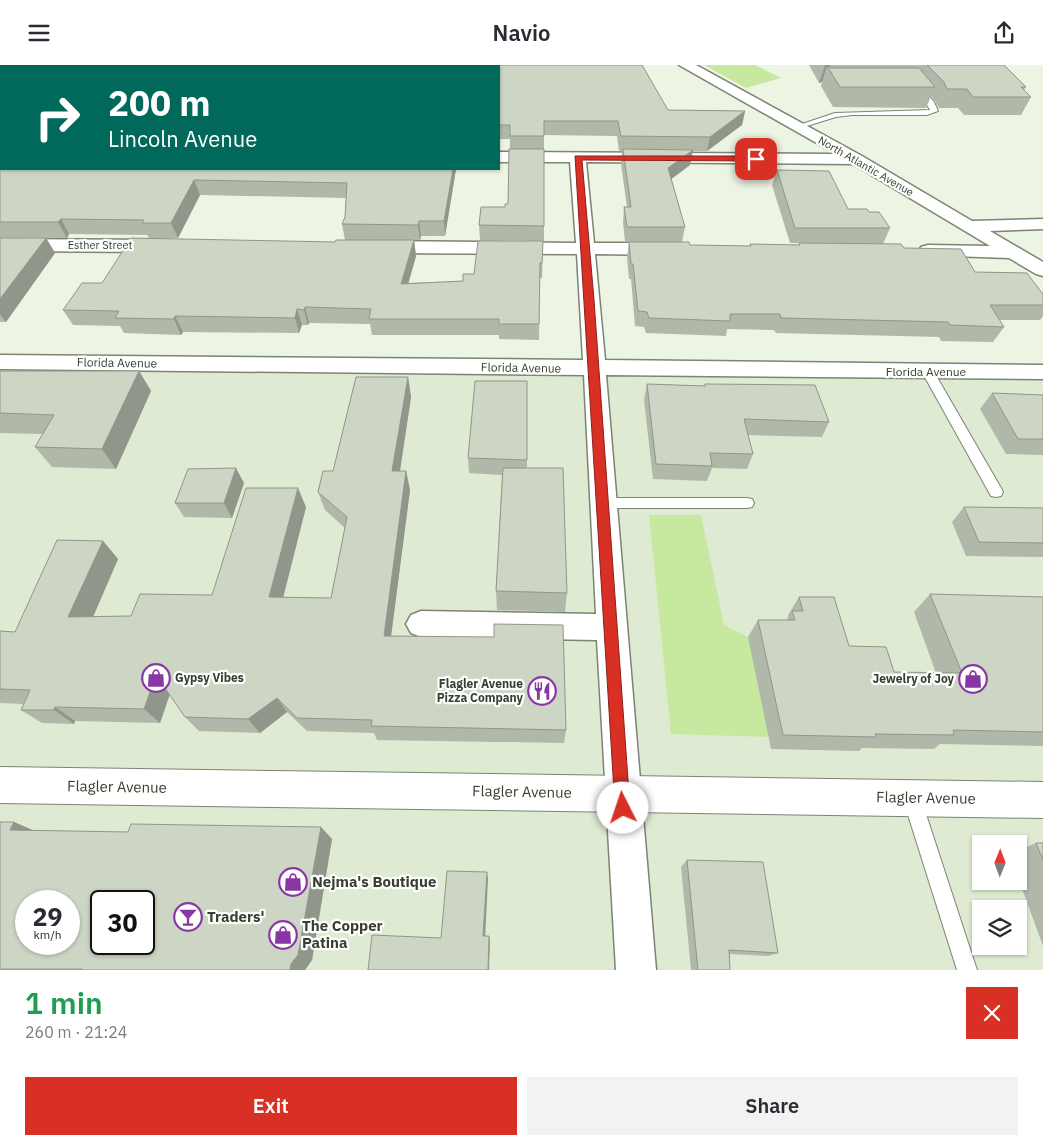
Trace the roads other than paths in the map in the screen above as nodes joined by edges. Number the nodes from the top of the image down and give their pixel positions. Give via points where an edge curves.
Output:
1 (686, 65) edge
2 (898, 65) edge
3 (904, 84) edge
4 (914, 84) junction
5 (798, 127) junction
6 (500, 157) edge
7 (578, 158) junction
8 (856, 159) junction
9 (1043, 224) edge
10 (968, 226) junction
11 (0, 245) edge
12 (179, 246) edge
13 (358, 247) edge
14 (586, 249) junction
15 (685, 249) edge
16 (912, 251) edge
17 (1011, 252) junction
18 (1043, 270) edge
19 (0, 362) edge
20 (594, 369) junction
21 (928, 372) junction
22 (1043, 372) edge
23 (996, 492) dead end
24 (602, 503) junction
25 (747, 503) dead end
26 (421, 624) dead end
27 (610, 627) junction
28 (0, 785) edge
29 (622, 793) junction
30 (912, 798) junction
31 (1043, 800) edge
32 (636, 970) edge
33 (967, 970) edge

1 - 5 street, North Atlantic Avenue
2 - 4 lane
3 - 4 lane
4 - 5 lane via 934,111 835,115
5 - 8 street, North Atlantic Avenue
6 - 7 street
7 - 8 street
7 - 14 street
8 - 10 street, North Atlantic Avenue
9 - 10 street
10 - 17 street, North Atlantic Avenue
11 - 12 street, Esther Street
13 - 14 street
14 - 15 street
14 - 20 street
16 - 17 street
17 - 18 street, North Atlantic Avenue
19 - 20 street, Florida Avenue
20 - 21 street, Florida Avenue
20 - 24 street
21 - 22 street, Florida Avenue
21 - 23 lane
24 - 25 lane
24 - 27 street
26 - 27 street
27 - 29 street
28 - 29 street, Flagler Avenue
29 - 30 street, Flagler Avenue
29 - 32 street
30 - 31 street, Flagler Avenue
30 - 33 lane

